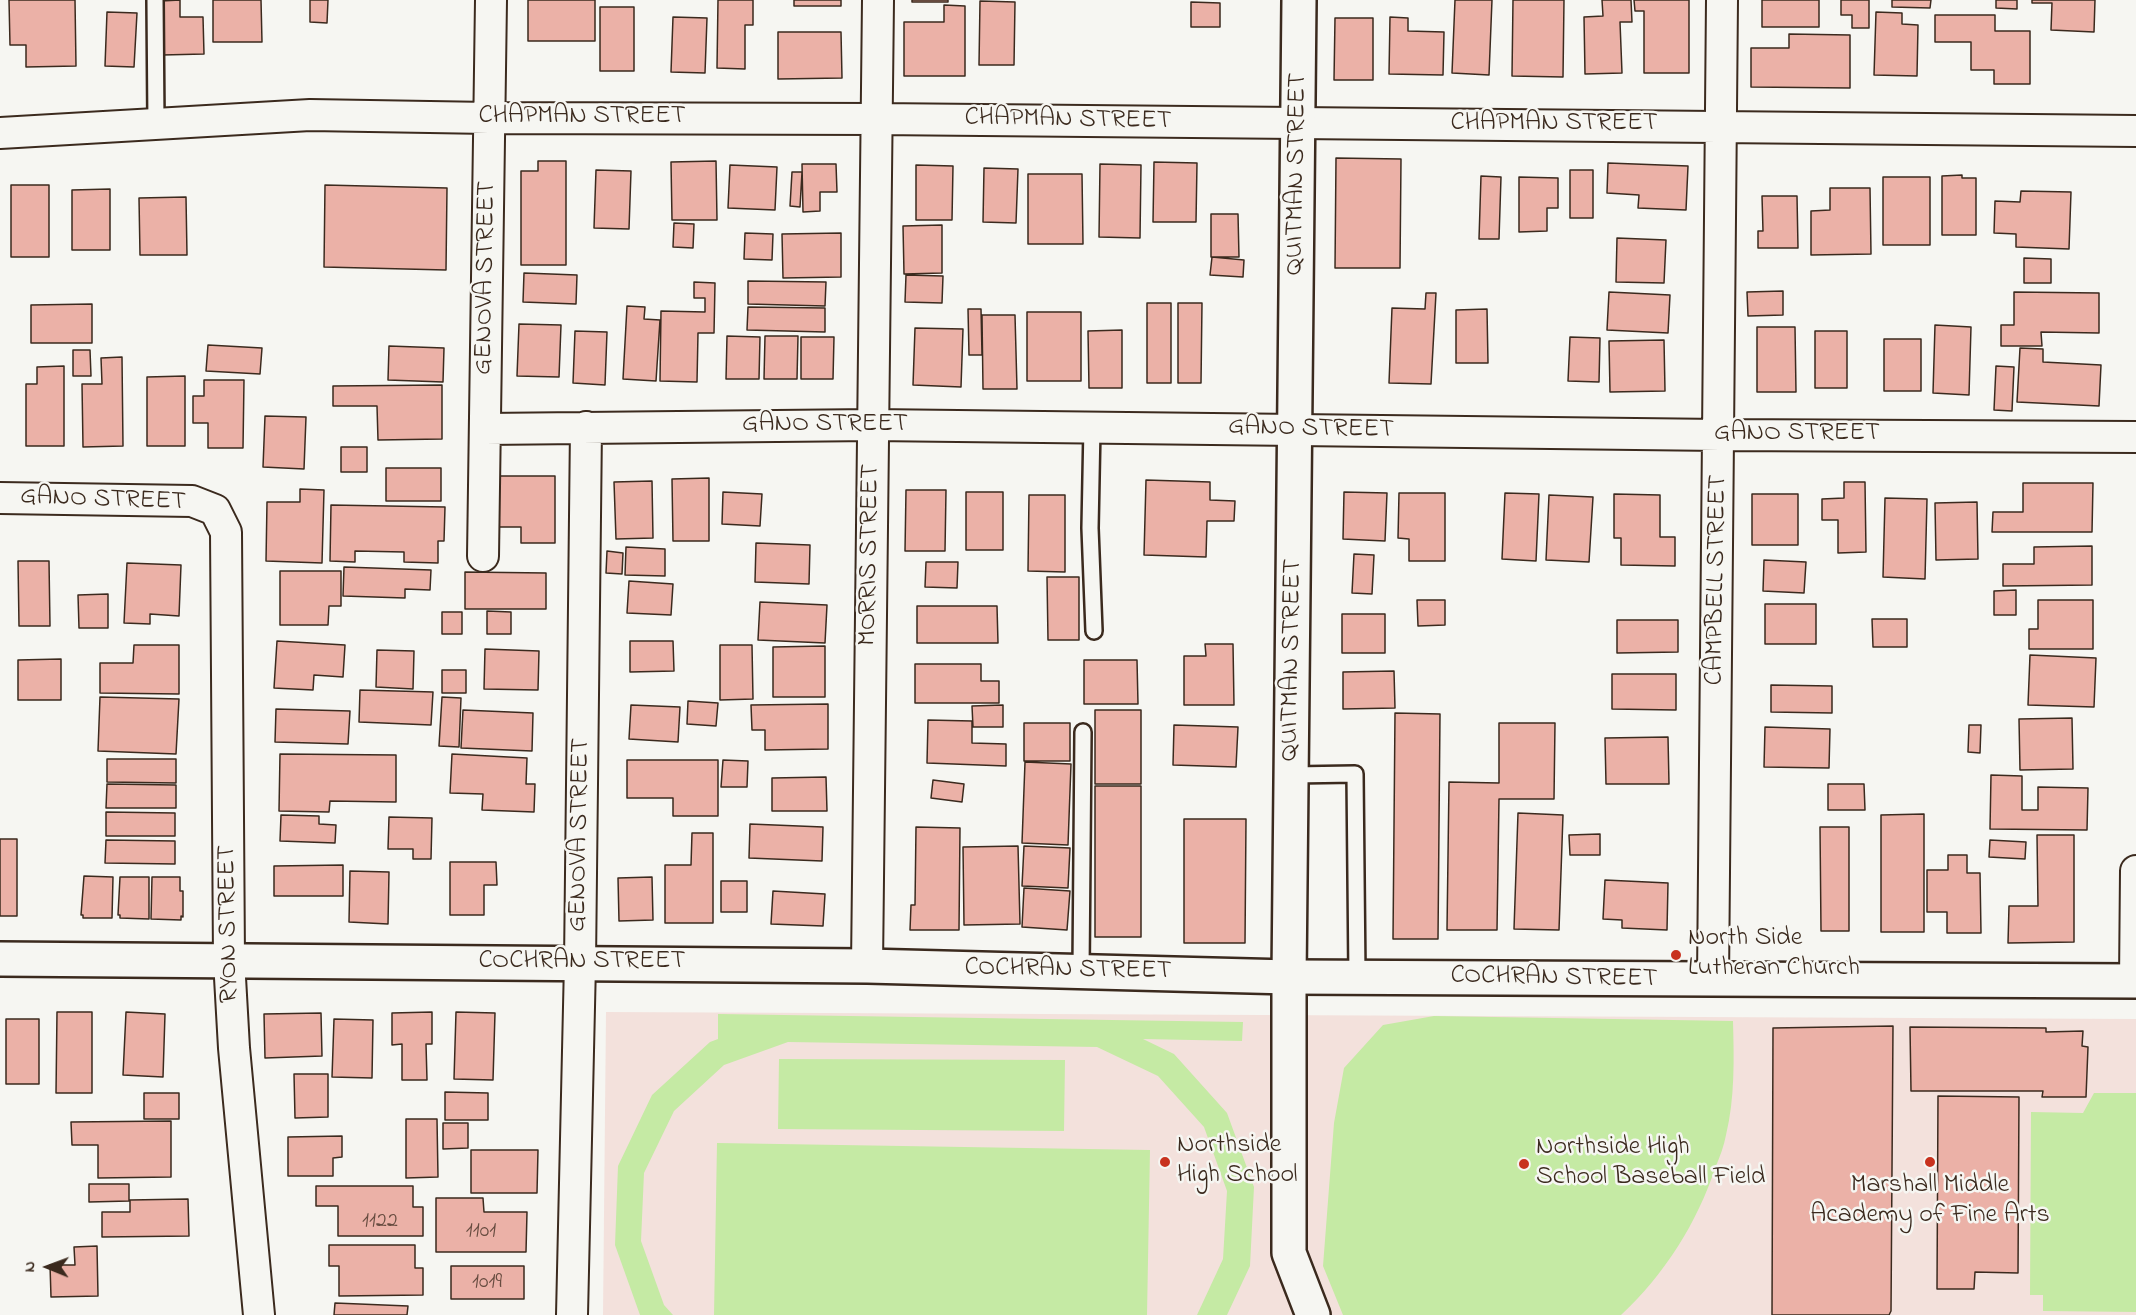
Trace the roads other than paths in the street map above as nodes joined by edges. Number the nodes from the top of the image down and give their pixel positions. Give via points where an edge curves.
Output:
1 (155, 0) edge
2 (491, 0) edge
3 (878, 0) edge
4 (1299, 0) edge
5 (1722, 0) edge
6 (489, 118) junction
7 (877, 119) junction
8 (1299, 123) junction
9 (156, 124) junction
10 (1721, 126) junction
11 (2136, 131) edge
12 (0, 133) edge
13 (873, 425) junction
14 (1092, 427) junction
15 (586, 428) junction
16 (485, 429) junction
17 (1295, 429) junction
18 (1720, 435) junction
19 (2136, 437) edge
20 (0, 498) edge
21 (226, 532) joint
22 (483, 556) dead end
23 (1094, 631) dead end
24 (1083, 732) dead end
25 (1292, 775) junction
26 (2136, 871) edge
27 (0, 959) edge
28 (229, 960) junction
29 (580, 963) junction
30 (867, 966) junction
31 (1081, 971) junction
32 (1289, 977) junction
33 (1357, 977) junction
34 (1713, 980) junction
35 (2135, 981) edge
36 (259, 1315) edge
37 (572, 1315) edge
38 (1313, 1315) edge

1 - 9 lane
2 - 6 street, GENOVA STREET
3 - 7 street, MORRIS STREET
4 - 8 street, QUITMAN STREET
5 - 10 street, CAMPBELL STREET
6 - 7 street, CHAPMAN STREET
6 - 9 street, CHAPMAN STREET via 310,115
6 - 16 street, GENOVA STREET
7 - 8 street, CHAPMAN STREET
7 - 13 street, MORRIS STREET
8 - 10 street, CHAPMAN STREET
8 - 17 street, QUITMAN STREET
9 - 12 street, CHAPMAN STREET
10 - 11 street, CHAPMAN STREET
10 - 18 street, CAMPBELL STREET
13 - 14 street, GANO STREET
13 - 15 street, GANO STREET
13 - 30 street, MORRIS STREET
14 - 17 street, GANO STREET
14 - 23 lane
15 - 16 street, GANO STREET
15 - 29 street, GENOVA STREET
16 - 22 street, GENOVA STREET
17 - 18 street, GANO STREET
17 - 25 street, QUITMAN STREET
18 - 19 street, GANO STREET
18 - 34 street, CAMPBELL STREET
20 - 21 street, GANO STREET via 192,501 215,510
21 - 28 street, RYON STREET
24 - 31 lane
25 - 32 street, QUITMAN STREET
25 - 33 lane via 1355,774
26 - 35 street
27 - 28 street, COCHRAN STREET
28 - 29 street, COCHRAN STREET
28 - 36 street, RYON STREET
29 - 30 street, COCHRAN STREET
29 - 37 street, GENOVA STREET
30 - 31 street, COCHRAN STREET
31 - 32 street, COCHRAN STREET
32 - 33 street, COCHRAN STREET
32 - 38 street, QUITMAN STREET via 1289,1253
33 - 34 street, COCHRAN STREET
34 - 35 street, COCHRAN STREET

